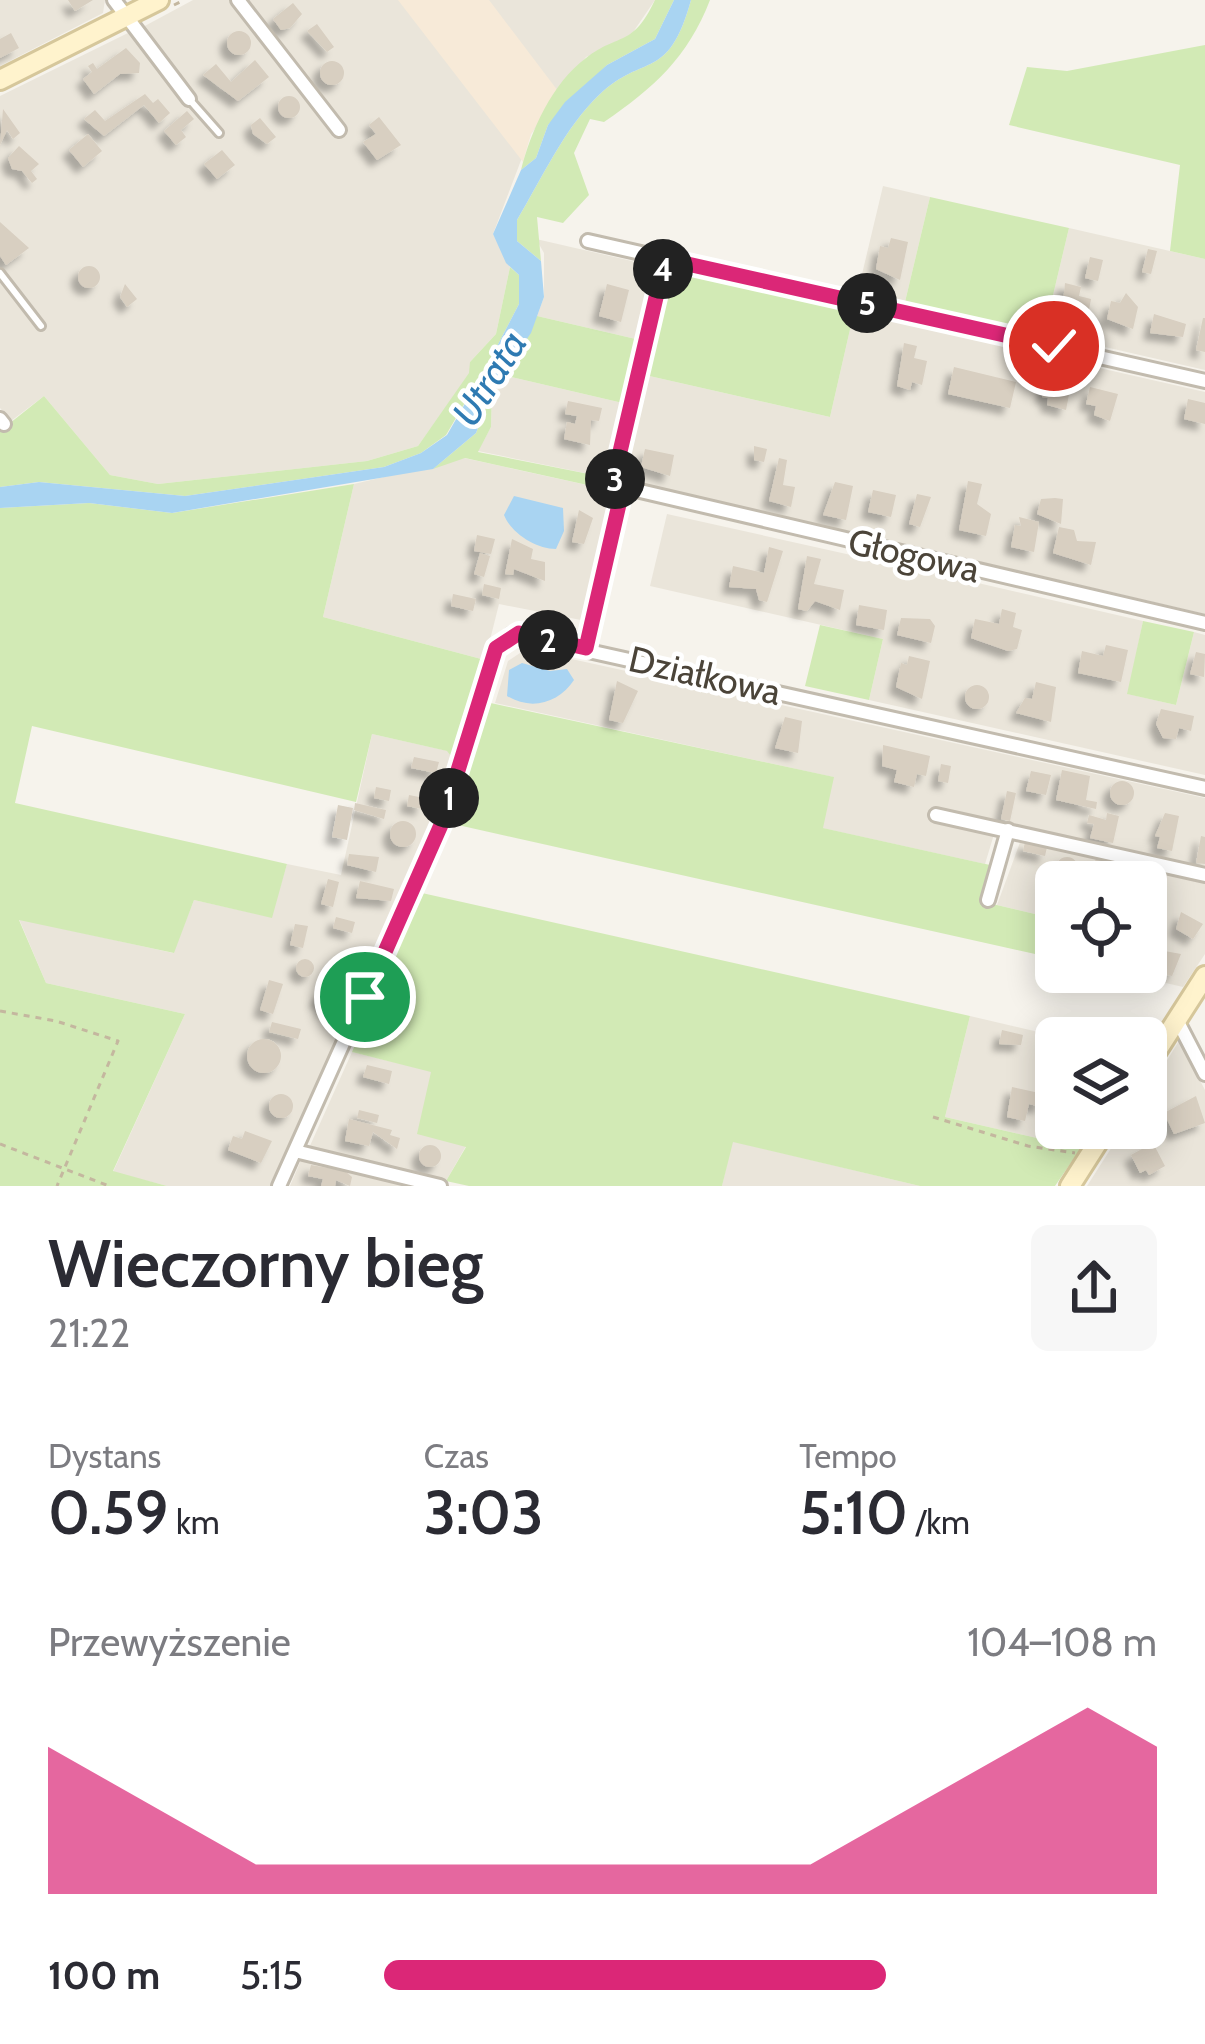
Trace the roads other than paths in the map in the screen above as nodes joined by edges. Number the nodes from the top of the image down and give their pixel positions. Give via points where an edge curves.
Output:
1 (114, 0) edge
2 (159, 0) edge
3 (238, 0) edge
4 (126, 17) junction
5 (0, 80) edge
6 (189, 99) joint
7 (338, 130) dead end
8 (218, 134) dead end
9 (587, 241) dead end
10 (0, 273) edge
11 (41, 326) dead end
12 (1205, 381) edge
13 (623, 487) joint
14 (1205, 623) edge
15 (586, 648) junction
16 (1205, 788) edge
17 (937, 815) dead end
18 (1008, 830) junction
19 (1205, 874) edge
20 (988, 900) dead end
21 (1205, 976) edge
22 (1177, 1020) junction
23 (1167, 1035) edge
24 (1205, 1074) edge
25 (1094, 1149) edge
26 (295, 1151) junction
27 (279, 1186) edge
28 (440, 1186) edge
29 (1070, 1186) edge

1 - 4 street
2 - 4 street
3 - 7 street
4 - 5 street
4 - 6 street
6 - 8 lane
9 - 12 street
10 - 11 lane
13 - 14 street, Głogowa
13 - 15 lane
15 - 16 street, Działkowa
15 - 26 street, Działkowa via 519,633 496,648 441,825
17 - 18 street
18 - 19 street
18 - 20 street
21 - 22 street
22 - 23 street
22 - 24 street
25 - 29 street
26 - 27 street, Działkowa
26 - 28 street

